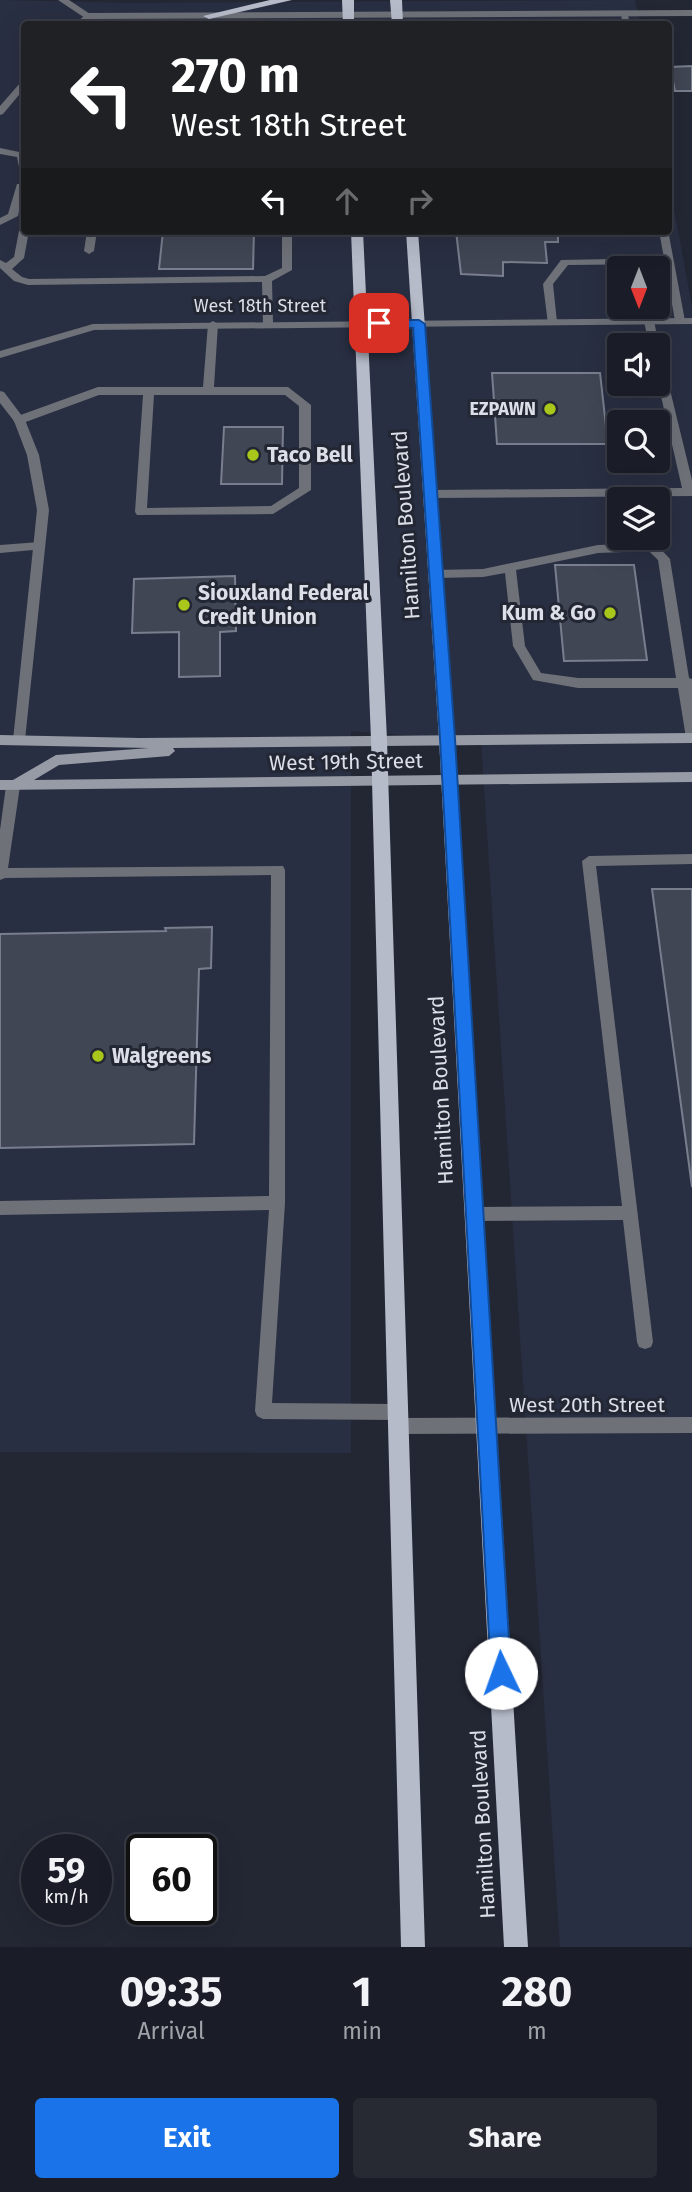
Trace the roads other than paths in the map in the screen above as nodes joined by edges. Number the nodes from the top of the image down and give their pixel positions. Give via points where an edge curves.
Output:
1 (63, 0) edge
2 (286, 0) edge
3 (348, 0) edge
4 (397, 0) edge
5 (624, 13) junction
6 (692, 13) edge
7 (88, 16) junction
8 (209, 16) junction
9 (348, 19) edge
10 (398, 19) edge
11 (154, 20) edge
12 (82, 21) edge
13 (625, 21) edge
14 (21, 88) edge
15 (0, 112) edge
16 (21, 150) edge
17 (0, 151) edge
18 (21, 190) edge
19 (13, 216) junction
20 (21, 221) edge
21 (0, 222) edge
22 (23, 235) edge
23 (91, 235) edge
24 (287, 235) edge
25 (357, 235) edge
26 (412, 235) edge
27 (665, 235) edge
28 (89, 251) dead end
29 (669, 256) edge
30 (670, 261) edge
31 (607, 262) edge
32 (4, 265) edge
33 (267, 279) junction
34 (649, 321) junction
35 (686, 321) edge
36 (552, 322) junction
37 (359, 323) junction
38 (213, 324) junction
39 (268, 324) junction
40 (419, 324) junction
41 (652, 333) edge
42 (0, 355) edge
43 (149, 391) junction
44 (208, 391) junction
45 (0, 395) edge
46 (667, 396) edge
47 (19, 420) junction
48 (690, 492) edge
49 (430, 494) junction
50 (40, 546) junction
51 (0, 549) edge
52 (510, 567) junction
53 (435, 574) junction
54 (688, 683) edge
55 (692, 738) edge
56 (447, 739) junction
57 (0, 740) edge
58 (19, 740) junction
59 (379, 740) junction
60 (229, 742) junction
61 (0, 752) edge
62 (692, 776) edge
63 (380, 781) junction
64 (450, 781) junction
65 (7, 785) edge
66 (692, 859) edge
67 (1, 874) edge
68 (277, 1203) junction
69 (0, 1208) edge
70 (630, 1213) junction
71 (474, 1214) junction
72 (645, 1342) dead end
73 (398, 1419) junction
74 (488, 1426) junction
75 (692, 1426) edge
76 (413, 1947) edge
77 (516, 1947) edge

1 - 7 street
2 - 8 main road
3 - 9 main road
4 - 10 main road
5 - 6 street
5 - 10 street
5 - 13 street
7 - 11 street
7 - 12 street
8 - 9 street
8 - 11 street
9 - 10 street
14 - 15 street
16 - 17 street
18 - 19 street
19 - 20 street
19 - 21 street
22 - 32 street via 19,258
23 - 28 street
24 - 33 street via 287,270
25 - 37 main road, Hamilton Boulevard
26 - 40 main road, Hamilton Boulevard
27 - 29 street
30 - 35 street
31 - 36 street via 565,262 548,284
32 - 33 street via 28,282
33 - 39 street
34 - 35 street, West 18th Street
34 - 36 street, West 18th Street
34 - 41 street
36 - 40 street, West 18th Street
37 - 39 street, West 18th Street
37 - 40 street, West 18th Street
37 - 59 main road, Hamilton Boulevard
38 - 39 street, West 18th Street
38 - 42 street, West 18th Street via 93,327
38 - 44 street
40 - 49 main road, Hamilton Boulevard
43 - 44 street
43 - 44 street via 141,512 273,510 305,490 305,405 288,391
43 - 47 street via 98,391
45 - 47 street
46 - 48 street
47 - 50 street via 33,455 43,510
48 - 49 street
49 - 53 main road, Hamilton Boulevard
50 - 51 street
50 - 58 street
52 - 53 street
52 - 54 street via 519,646 537,677 578,683
52 - 54 street via 598,549 652,547 664,559
53 - 56 main road, Hamilton Boulevard
54 - 55 street
55 - 56 main road, West 19th Street
56 - 59 main road, West 19th Street
56 - 64 main road, Hamilton Boulevard
57 - 58 main road, West 19th Street
58 - 60 main road, West 19th Street
58 - 61 main road
59 - 60 main road, West 19th Street
59 - 63 main road, Hamilton Boulevard
60 - 65 main road via 56,760
62 - 64 main road, West 19th Street
63 - 64 main road, West 19th Street
63 - 65 main road, West 19th Street
63 - 73 main road, Hamilton Boulevard
64 - 71 main road, Hamilton Boulevard
65 - 67 street
66 - 70 street via 589,861
67 - 68 street via 278,870
68 - 69 street
68 - 73 street, West 20th Street via 263,1411
70 - 71 street
70 - 72 street
71 - 74 main road, Hamilton Boulevard
73 - 74 street, West 20th Street
73 - 76 main road, Hamilton Boulevard
74 - 75 street, West 20th Street
74 - 77 main road, Hamilton Boulevard

